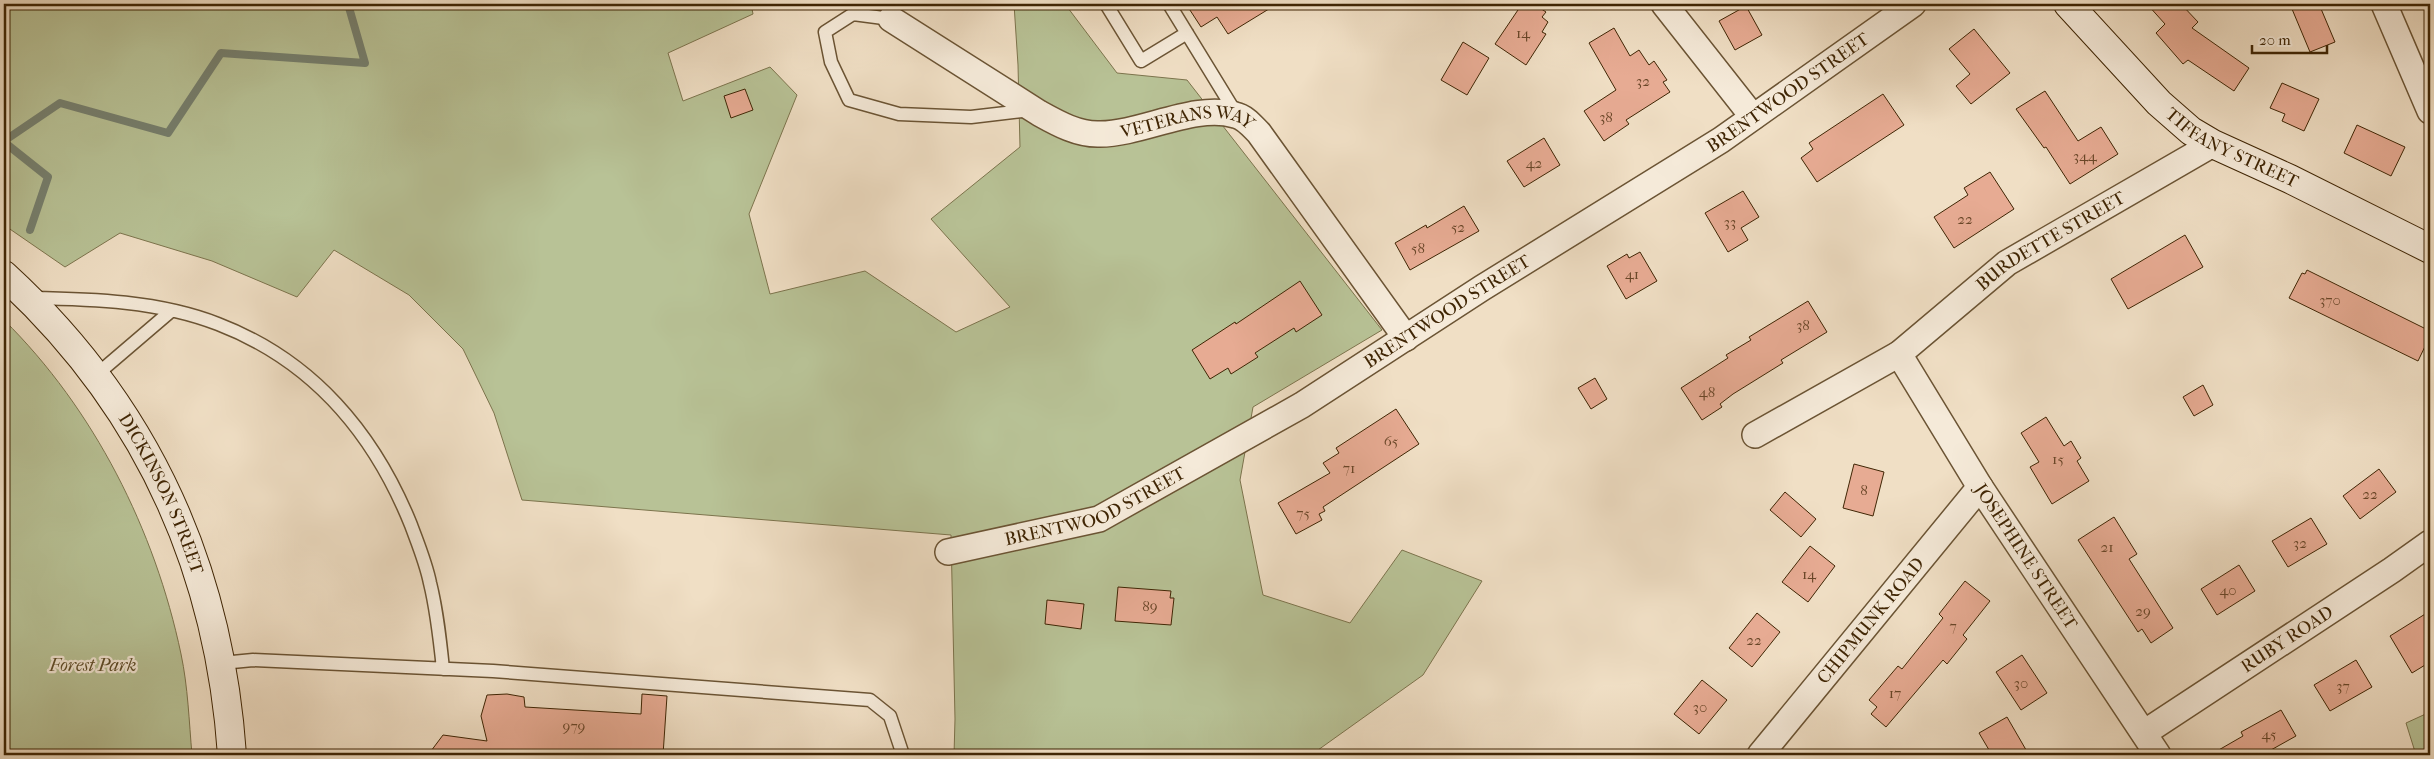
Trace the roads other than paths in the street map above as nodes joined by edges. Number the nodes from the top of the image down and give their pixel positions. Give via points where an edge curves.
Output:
1 (1106, 4) edge
2 (1169, 4) edge
3 (1664, 4) edge
4 (1913, 4) edge
5 (2068, 4) edge
6 (2384, 4) edge
7 (891, 19) joint
8 (1187, 33) junction
9 (1033, 110) junction
10 (2430, 111) edge
11 (1237, 115) junction
12 (1753, 117) junction
13 (2213, 144) junction
14 (2430, 249) edge
15 (4, 275) edge
16 (28, 298) junction
17 (171, 311) junction
18 (1406, 338) junction
19 (1899, 354) junction
20 (95, 376) junction
21 (1755, 435) dead end
22 (1980, 487) junction
23 (2430, 543) edge
24 (948, 552) dead end
25 (222, 663) junction
26 (443, 669) junction
27 (2144, 734) junction
28 (232, 755) edge
29 (903, 755) edge
30 (1760, 755) edge
31 (2158, 755) edge

1 - 8 lane via 1142,61
2 - 8 lane
3 - 12 street
4 - 12 street, BRENTWOOD STREET
5 - 13 main road, TIFFANY STREET via 2171,115
6 - 10 street
7 - 9 street, VETERANS WAY
7 - 9 lane via 853,14 825,32 831,62 849,100 899,114 971,117
8 - 11 lane
9 - 11 street, VETERANS WAY via 1056,123 1097,135 1117,134 1201,114
11 - 18 street, VETERANS WAY via 1259,133
12 - 18 street, BRENTWOOD STREET
13 - 14 main road, TIFFANY STREET
13 - 19 street, BURDETTE STREET via 2007,263
15 - 16 main road, DICKINSON STREET
16 - 17 lane via 81,298
16 - 20 main road, DICKINSON STREET
17 - 20 lane
17 - 26 lane via 217,324 286,359 341,406 389,476 422,554 430,582
18 - 24 street, BRENTWOOD STREET via 1302,405 1100,520
19 - 21 street, BURDETTE STREET
19 - 22 street, JOSEPHINE STREET
20 - 25 main road, DICKINSON STREET via 138,435 167,492 197,568
22 - 27 street, JOSEPHINE STREET
22 - 30 street, CHIPMUNK ROAD
23 - 27 street, RUBY ROAD
25 - 26 lane via 253,660
25 - 28 main road, DICKINSON STREET
26 - 29 lane via 870,700 890,716
27 - 31 street, JOSEPHINE STREET

